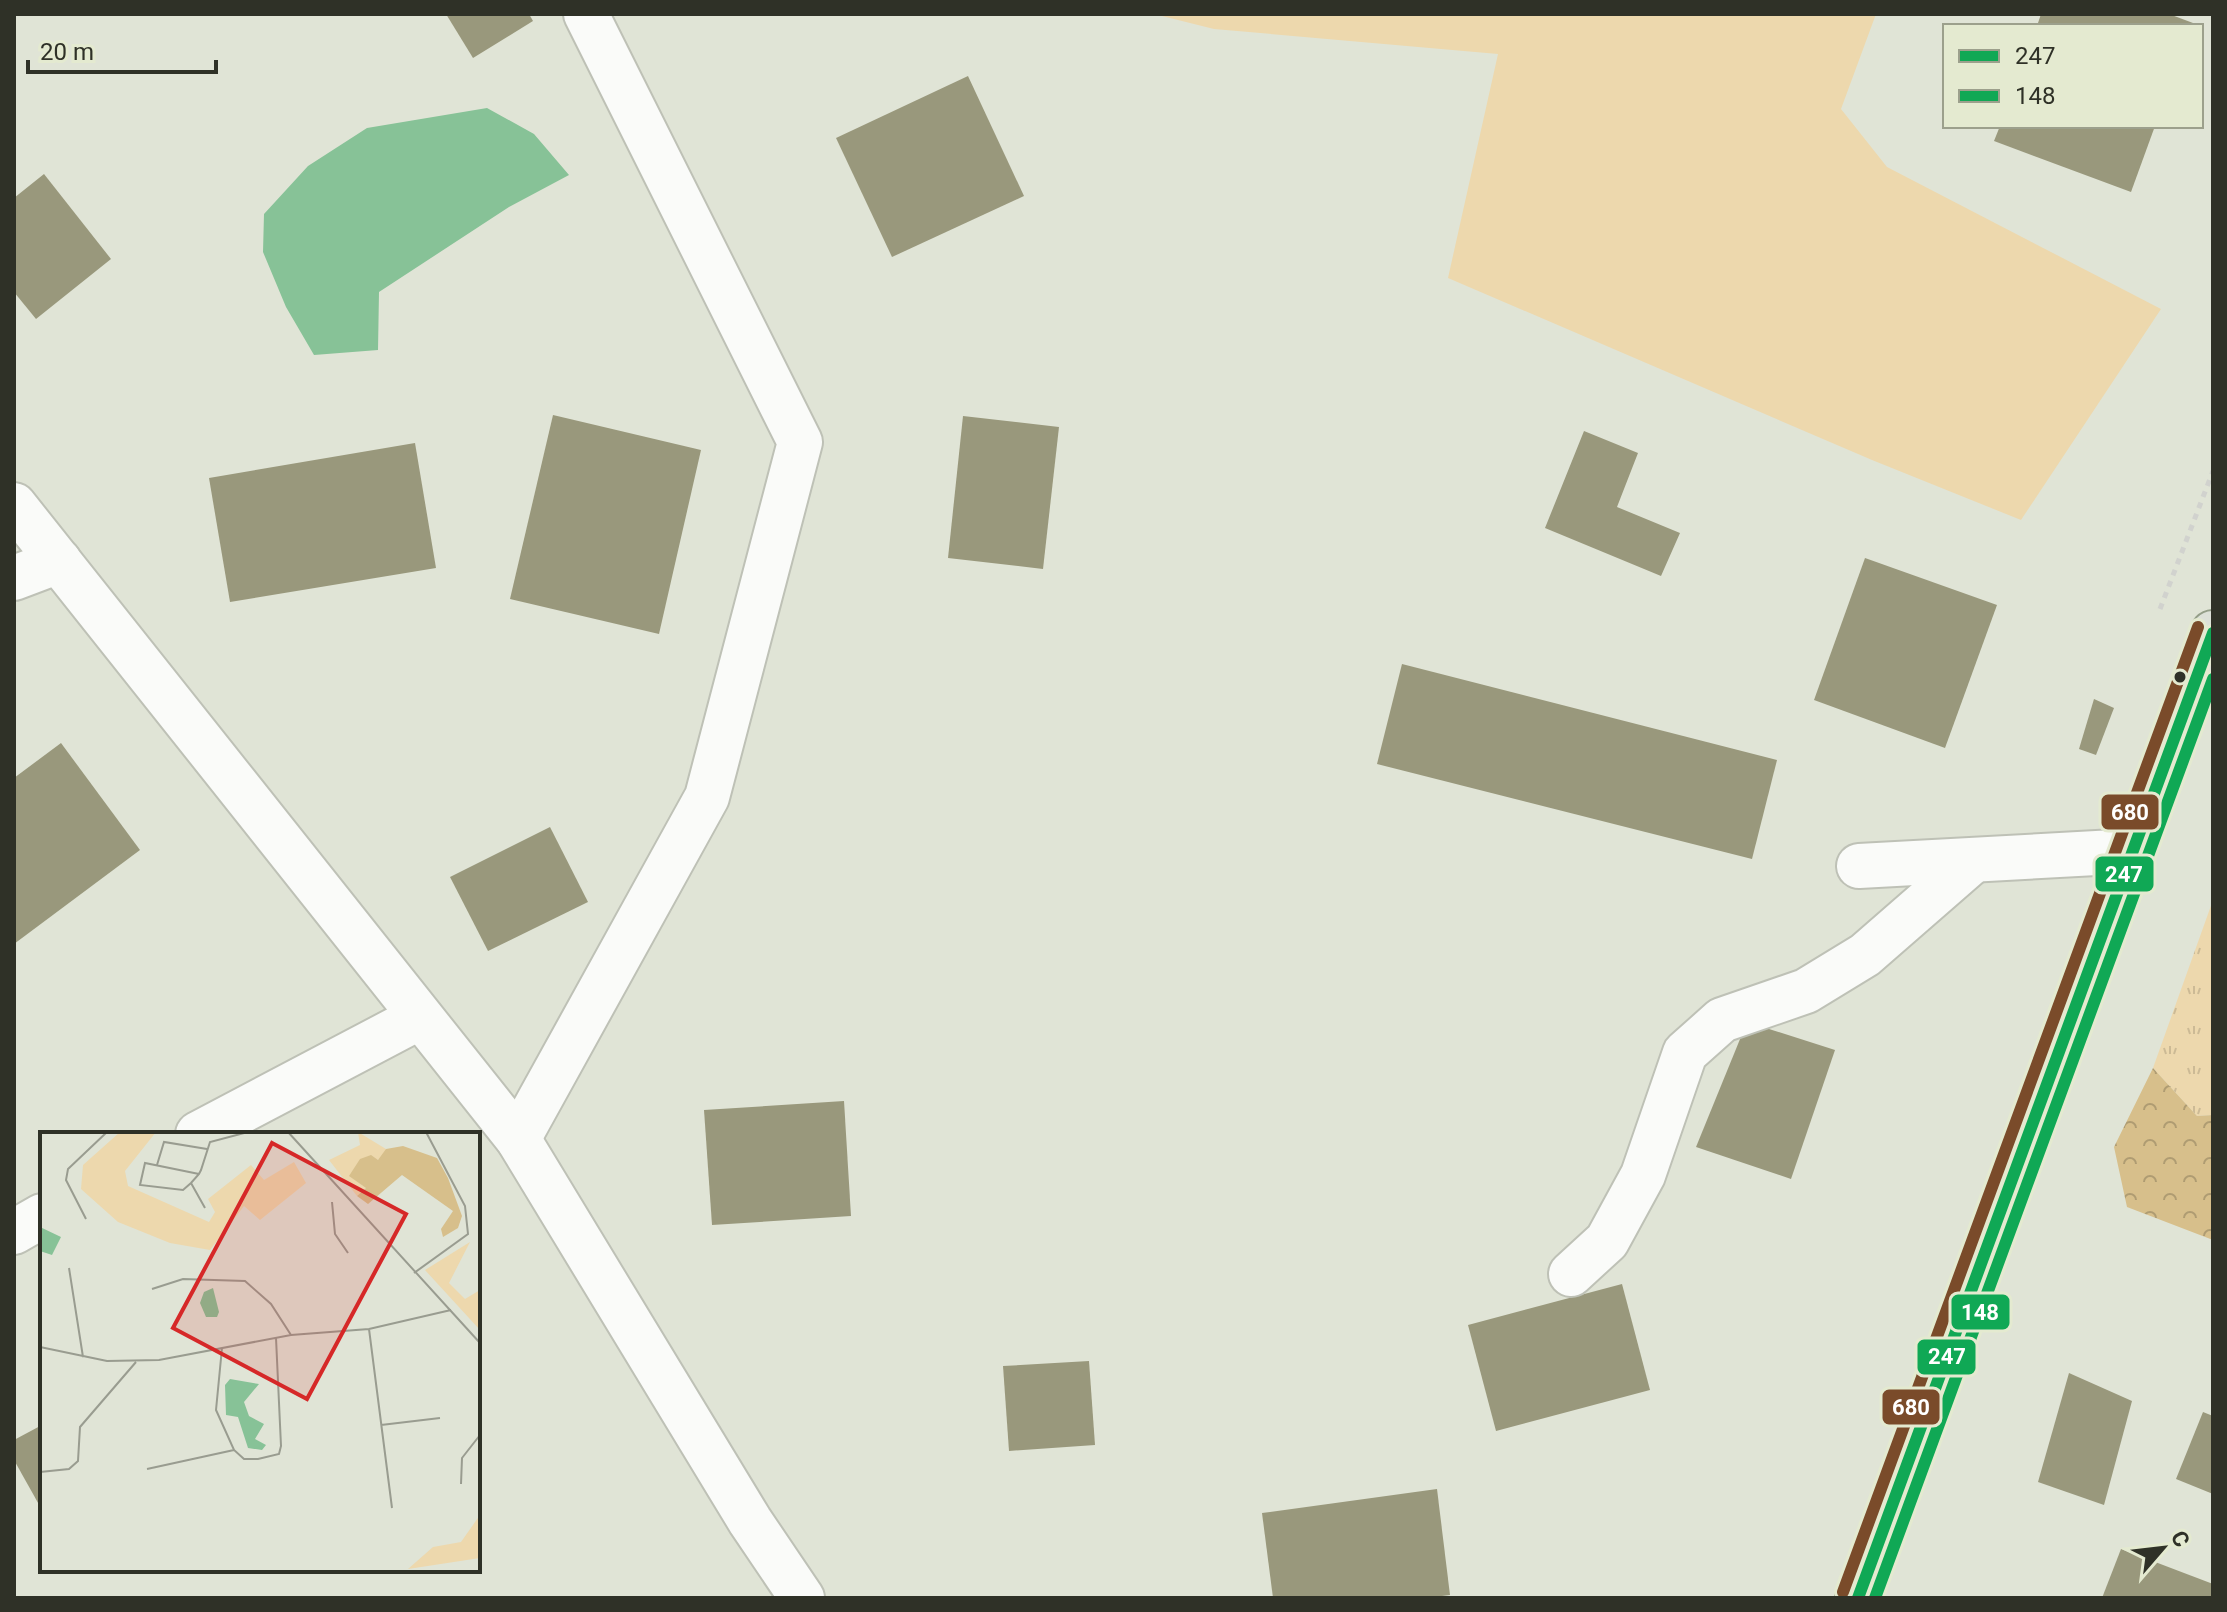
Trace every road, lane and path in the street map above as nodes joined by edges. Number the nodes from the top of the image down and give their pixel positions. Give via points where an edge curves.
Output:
1 (586, 14) edge
2 (2213, 471) edge
3 (14, 505) edge
4 (59, 561) junction
5 (14, 578) edge
6 (2156, 619) dead end
7 (2213, 633) edge
8 (2133, 851) junction
9 (1974, 860) junction
10 (1859, 866) dead end
11 (420, 1017) junction
12 (202, 1132) edge
13 (518, 1139) junction
14 (40, 1217) edge
15 (14, 1232) edge
16 (1571, 1274) dead end
17 (802, 1598) edge
18 (1858, 1598) edge

1 - 13 street via 800,442 707,797
2 - 6 path
3 - 4 street
4 - 5 street
4 - 11 street
7 - 8 main road
8 - 9 street
8 - 18 main road
9 - 10 street
9 - 16 street via 1865,955 1806,991 1722,1020 1685,1053 1643,1175 1607,1241
11 - 12 street
11 - 13 street
13 - 17 street
14 - 15 street

